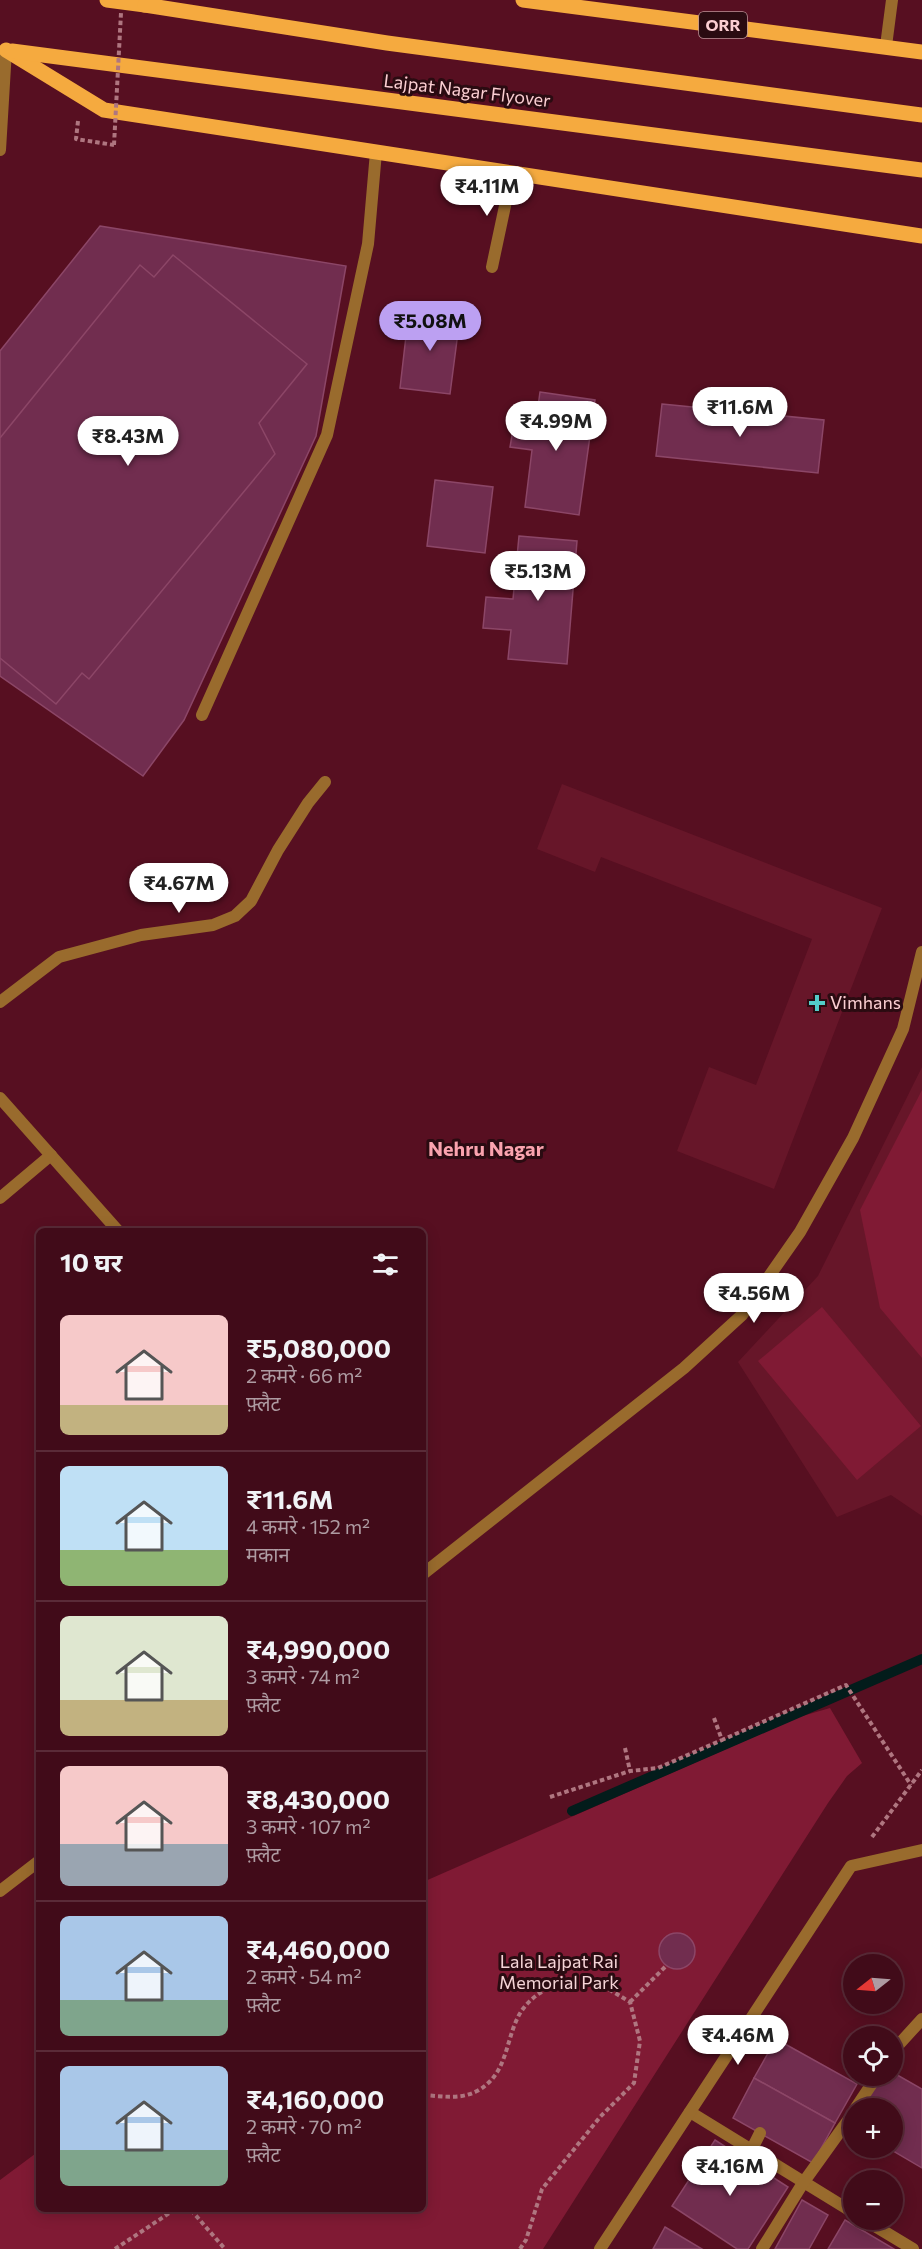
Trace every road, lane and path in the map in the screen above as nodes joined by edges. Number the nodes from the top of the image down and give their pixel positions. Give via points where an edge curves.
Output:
1 (107, 0) edge
2 (524, 0) edge
3 (892, 0) edge
4 (121, 11) dead end
5 (886, 46) junction
6 (3, 50) edge
7 (922, 52) edge
8 (922, 115) edge
9 (114, 145) dead end
10 (0, 150) edge
11 (376, 152) junction
12 (922, 170) edge
13 (512, 173) junction
14 (922, 236) edge
15 (492, 267) dead end
16 (202, 715) dead end
17 (325, 782) dead end
18 (922, 952) edge
19 (0, 1002) edge
20 (0, 1098) edge
21 (51, 1155) junction
22 (0, 1198) edge
23 (115, 1228) edge
24 (426, 1572) edge
25 (714, 1718) dead end
26 (722, 1740) junction
27 (625, 1748) dead end
28 (922, 1770) edge
29 (630, 1771) junction
30 (911, 1785) junction
31 (550, 1797) dead end
32 (922, 1850) edge
33 (36, 1863) edge
34 (851, 1866) junction
35 (0, 1891) edge
36 (667, 1965) dead end
37 (630, 2002) junction
38 (922, 2019) edge
39 (903, 2040) edge
40 (426, 2094) edge
41 (690, 2112) junction
42 (843, 2126) edge
43 (760, 2133) dead end
44 (751, 2151) junction
45 (803, 2183) junction
46 (843, 2207) edge
47 (171, 2212) edge
48 (194, 2212) edge
49 (882, 2230) edge
50 (115, 2249) edge
51 (225, 2249) edge
52 (520, 2249) edge
53 (600, 2249) edge
54 (762, 2249) edge
55 (913, 2249) edge

1 - 8 main road, Lajpat Nagar Flyover, bridge via 387,43
2 - 5 main road, ORR
3 - 5 street
4 - 9 path, bridge
5 - 7 main road, ORR
6 - 10 street
6 - 11 main road via 104,110
6 - 12 main road, Lajpat Nagar Flyover
11 - 13 main road
11 - 16 street via 368,244 327,435
13 - 14 main road
13 - 15 street
17 - 19 street via 278,850 251,901 235,916 213,925 141,934 58,957
18 - 24 street via 903,1029 853,1138 800,1232 742,1315 684,1368
20 - 21 street
21 - 22 street
21 - 23 street
25 - 26 path
26 - 29 path via 658,1768
26 - 30 path via 846,1684
27 - 29 path
28 - 30 path
29 - 31 path
30 - 34 path
32 - 34 street
33 - 35 street
34 - 41 street
36 - 37 path
37 - 40 path via 592,1982 559,1984 539,1995 519,2016 500,2070 479,2091 460,2097
37 - 52 path via 639,2041 634,2083 600,2117 542,2189
38 - 39 street
41 - 44 street
41 - 53 street
42 - 45 street
43 - 44 street
44 - 45 street
45 - 46 street
45 - 54 street
47 - 50 path
48 - 51 path
49 - 55 street

